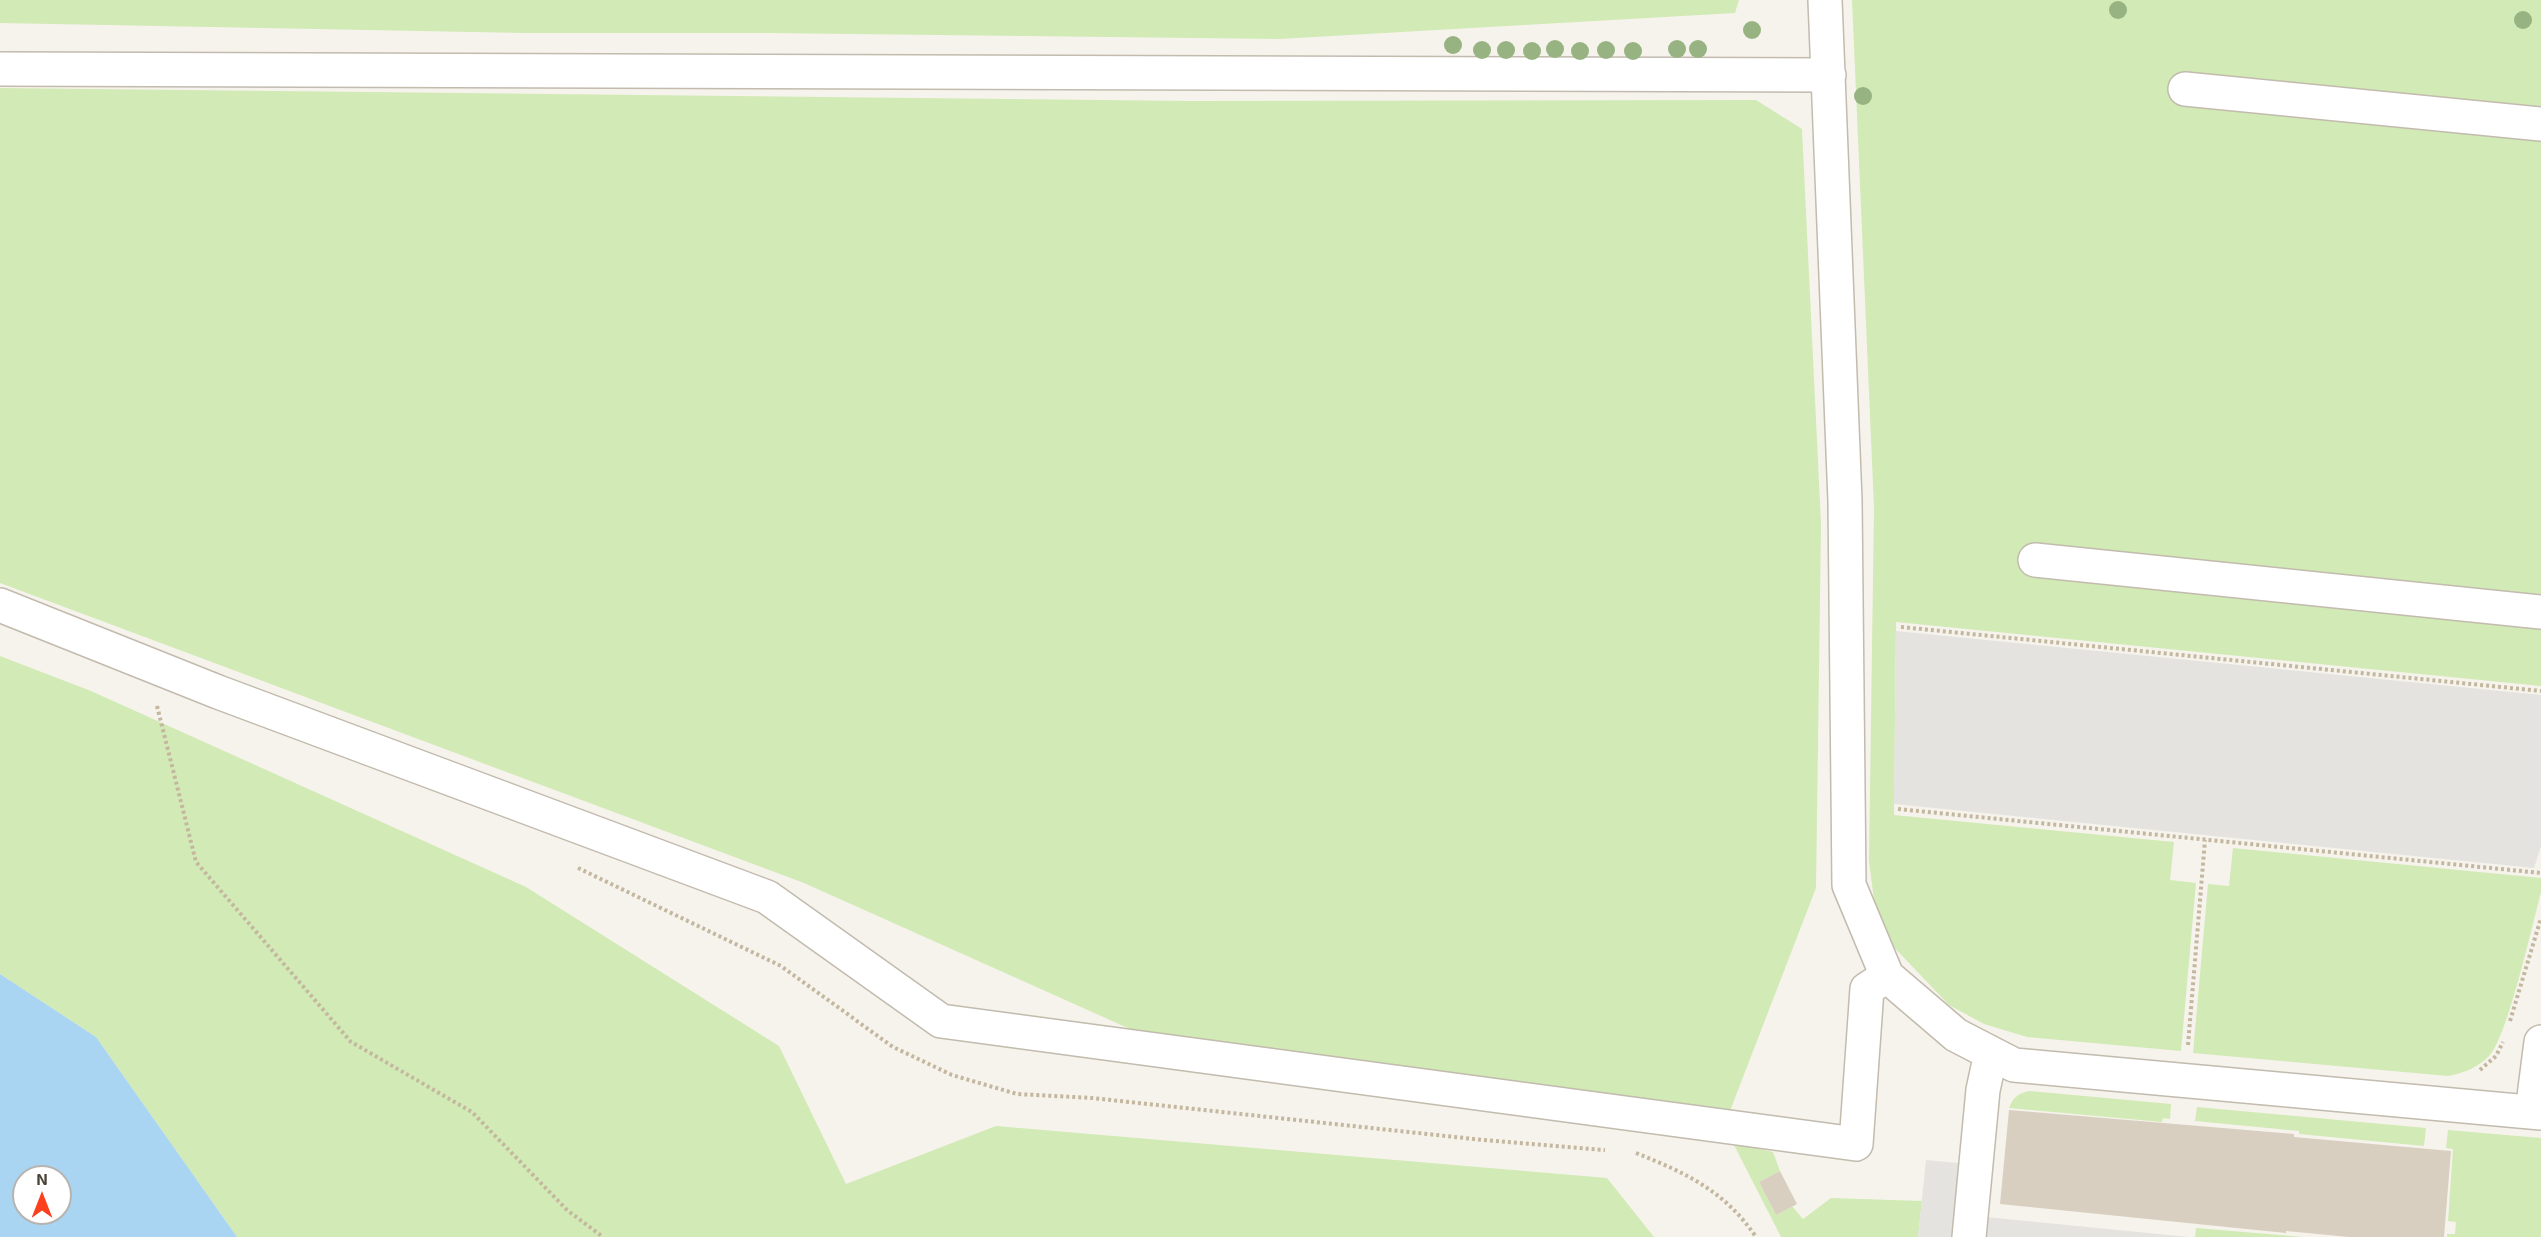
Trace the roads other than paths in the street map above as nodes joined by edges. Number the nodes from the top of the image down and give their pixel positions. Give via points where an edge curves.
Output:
1 (1825, 0) edge
2 (0, 69) edge
3 (1829, 75) junction
4 (2185, 89) dead end
5 (2541, 124) edge
6 (2035, 560) dead end
7 (0, 605) edge
8 (2541, 612) edge
9 (1887, 976) junction
10 (2541, 1042) edge
11 (1991, 1053) junction
12 (2536, 1113) edge
13 (1969, 1237) edge

1 - 3 lane
2 - 3 lane
3 - 9 lane via 1845,501 1849,885
4 - 5 lane
6 - 8 lane
7 - 9 lane via 218,692 767,897 941,1021 1856,1144 1868,989
9 - 11 lane via 1956,1035
10 - 12 lane
11 - 12 lane via 2014,1065
11 - 13 lane via 1983,1090

